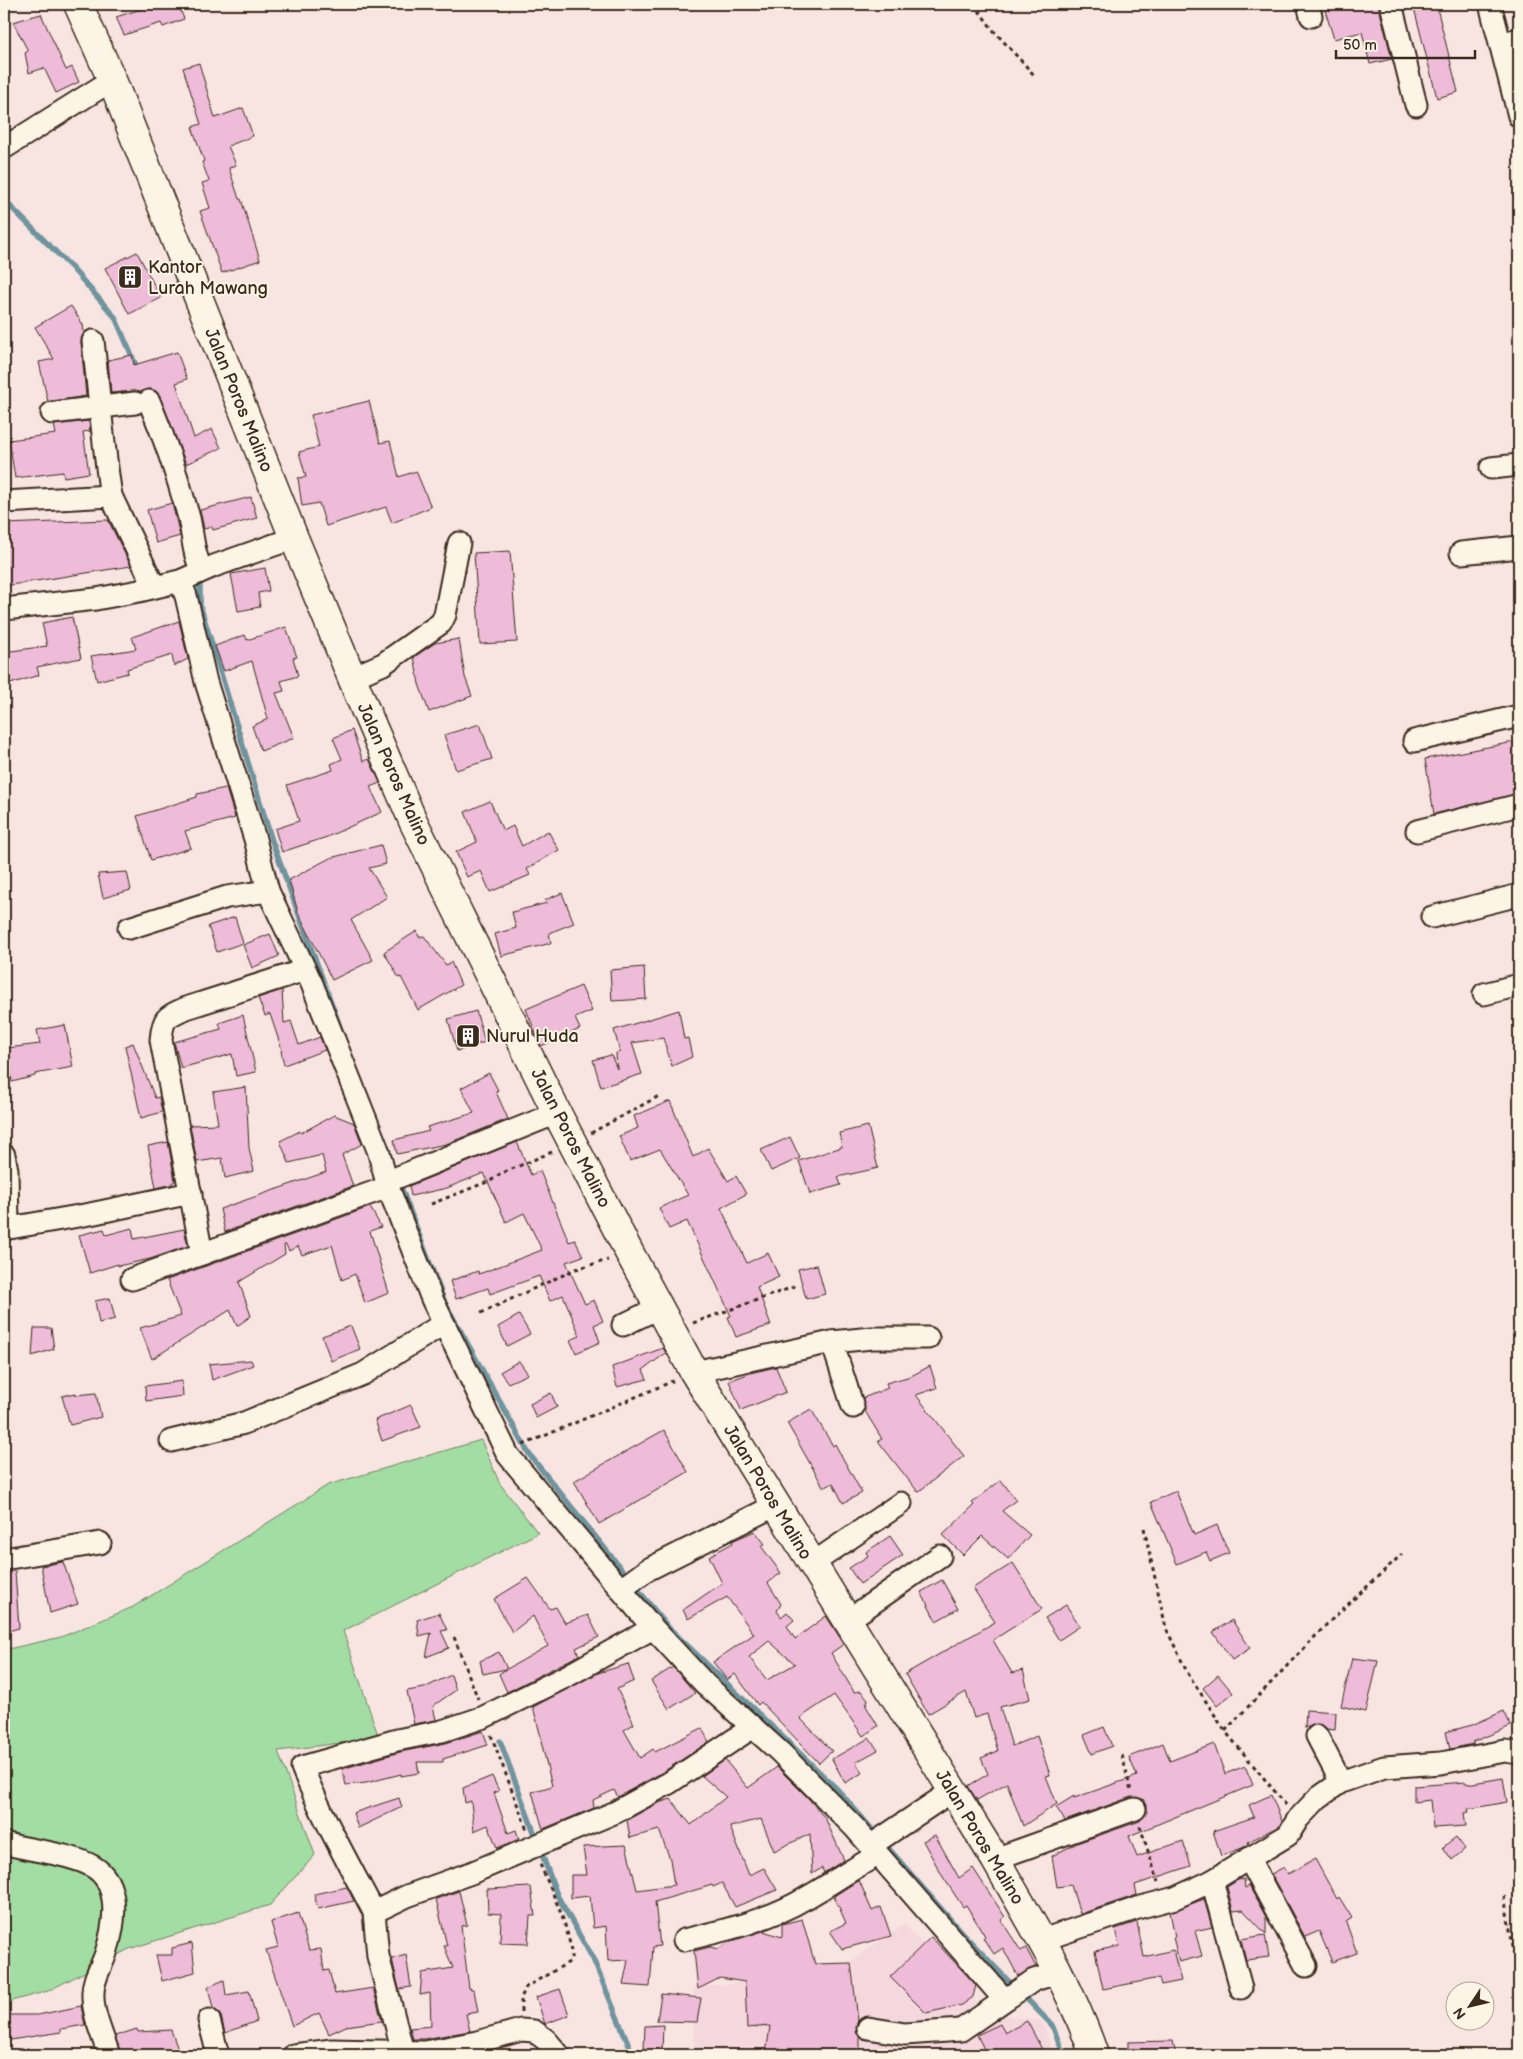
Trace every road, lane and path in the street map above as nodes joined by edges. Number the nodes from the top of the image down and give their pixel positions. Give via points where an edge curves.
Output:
1 (78, 4) edge
2 (974, 4) edge
3 (1392, 4) edge
4 (1490, 4) edge
5 (1510, 42) edge
6 (1035, 76) dead end
7 (112, 80) junction
8 (1416, 104) dead end
9 (1519, 116) edge
10 (4, 148) edge
11 (93, 341) dead end
12 (101, 408) junction
13 (52, 413) dead end
14 (1519, 465) edge
15 (1491, 468) dead end
16 (111, 496) junction
17 (4, 498) edge
18 (294, 538) junction
19 (459, 543) dead end
20 (1519, 547) edge
21 (1461, 553) dead end
22 (193, 575) junction
23 (154, 586) junction
24 (4, 609) edge
25 (353, 677) junction
26 (1519, 716) edge
27 (1414, 741) dead end
28 (1519, 806) edge
29 (1417, 830) dead end
30 (268, 891) junction
31 (1519, 895) edge
32 (1432, 916) dead end
33 (129, 928) dead end
34 (305, 970) junction
35 (1519, 985) edge
36 (1484, 994) dead end
37 (658, 1096) dead end
38 (557, 1113) junction
39 (572, 1143) junction
40 (4, 1155) edge
41 (387, 1184) junction
42 (191, 1193) junction
43 (431, 1204) dead end
44 (6, 1229) edge
45 (202, 1254) junction
46 (630, 1254) junction
47 (132, 1279) dead end
48 (796, 1286) dead end
49 (660, 1306) junction
50 (481, 1313) dead end
51 (443, 1324) junction
52 (623, 1325) dead end
53 (673, 1330) junction
54 (928, 1338) dead end
55 (832, 1342) junction
56 (694, 1372) junction
57 (853, 1407) dead end
58 (171, 1441) dead end
59 (528, 1442) dead end
60 (901, 1503) dead end
61 (776, 1505) junction
62 (1144, 1528) dead end
63 (100, 1543) dead end
64 (1402, 1554) dead end
65 (940, 1556) dead end
66 (4, 1559) edge
67 (812, 1564) junction
68 (625, 1586) junction
69 (847, 1621) junction
70 (653, 1628) junction
71 (752, 1726) junction
72 (1225, 1731) junction
73 (1317, 1736) dead end
74 (1519, 1753) edge
75 (1122, 1755) dead end
76 (1341, 1782) junction
77 (952, 1791) junction
78 (1135, 1809) junction
79 (1298, 1819) junction
80 (4, 1842) edge
81 (874, 1850) junction
82 (995, 1859) junction
83 (1249, 1859) junction
84 (1212, 1881) junction
85 (1504, 1896) dead end
86 (1164, 1901) junction
87 (374, 1912) junction
88 (684, 1940) dead end
89 (1042, 1940) junction
90 (1306, 1966) dead end
91 (1046, 1976) junction
92 (1519, 1980) edge
93 (1241, 1988) dead end
94 (1008, 1997) junction
95 (208, 2020) dead end
96 (868, 2028) dead end
97 (403, 2052) junction
98 (360, 2053) edge
99 (109, 2055) edge
100 (218, 2055) edge
101 (294, 2055) edge
102 (559, 2055) edge
103 (1094, 2055) edge

1 - 7 main road, Jalan Poros Malino
2 - 6 path
3 - 8 street
4 - 5 street
5 - 9 street
7 - 10 street
7 - 18 main road, Jalan Poros Malino
11 - 12 street
12 - 13 street
12 - 16 street via 102,439
12 - 22 street via 142,402 166,444 189,520 197,559
14 - 15 street
16 - 17 street
16 - 23 street
18 - 22 street
18 - 25 main road, Jalan Poros Malino
19 - 25 street via 441,623 383,664
20 - 21 street
22 - 23 street
22 - 30 street via 186,596 206,682
23 - 24 street via 96,599
25 - 38 main road, Jalan Poros Malino via 414,821
26 - 27 street
28 - 29 street
30 - 33 street via 227,897
30 - 34 street
31 - 32 street
34 - 41 street via 378,1150
34 - 42 street via 167,1016 161,1040
35 - 36 street
37 - 39 path
38 - 39 main road, Jalan Poros Malino
38 - 41 street
39 - 43 path
39 - 46 main road, Jalan Poros Malino
40 - 44 street
41 - 45 street
41 - 51 street
42 - 44 street
42 - 45 street
45 - 47 street
46 - 49 main road, Jalan Poros Malino
46 - 50 path via 576,1269
48 - 53 path
49 - 52 street
49 - 53 main road, Jalan Poros Malino
51 - 58 street via 363,1374 244,1424
51 - 68 street via 508,1455
53 - 56 main road, Jalan Poros Malino
54 - 55 street
55 - 56 street
55 - 57 street
56 - 59 path
56 - 61 main road, Jalan Poros Malino
60 - 67 street
61 - 67 main road, Jalan Poros Malino
61 - 68 street via 647,1570
62 - 72 path via 1166,1628 1186,1672
63 - 66 street
64 - 72 path via 1327,1624
65 - 69 street
67 - 69 main road, Jalan Poros Malino
68 - 70 street
69 - 77 main road, Jalan Poros Malino
70 - 71 street via 704,1684
70 - 87 street via 568,1676 484,1716 302,1766 315,1800
71 - 81 street
71 - 87 street via 669,1784 616,1812 471,1873 406,1896
72 - 79 path
73 - 76 street
74 - 76 street via 1384,1767
75 - 78 path
76 - 79 street via 1318,1798
77 - 81 street
77 - 82 main road, Jalan Poros Malino
78 - 82 street
78 - 86 path
79 - 83 street via 1288,1835
80 - 99 street via 91,1865 104,1875 109,1885 114,1909 112,1927 93,1992 94,2010
81 - 88 street via 856,1866 805,1899 763,1918
81 - 94 street
82 - 89 main road, Jalan Poros Malino
83 - 84 street
83 - 90 street
84 - 86 street
84 - 93 street
85 - 92 path
86 - 89 street
87 - 97 street via 378,1956
89 - 91 main road, Jalan Poros Malino
91 - 94 street
91 - 103 main road, Jalan Poros Malino via 1085,2028
94 - 96 street via 961,2030 906,2034
95 - 100 street
97 - 98 street
97 - 102 street via 425,2052 522,2030 534,2031
98 - 101 street via 332,2050

